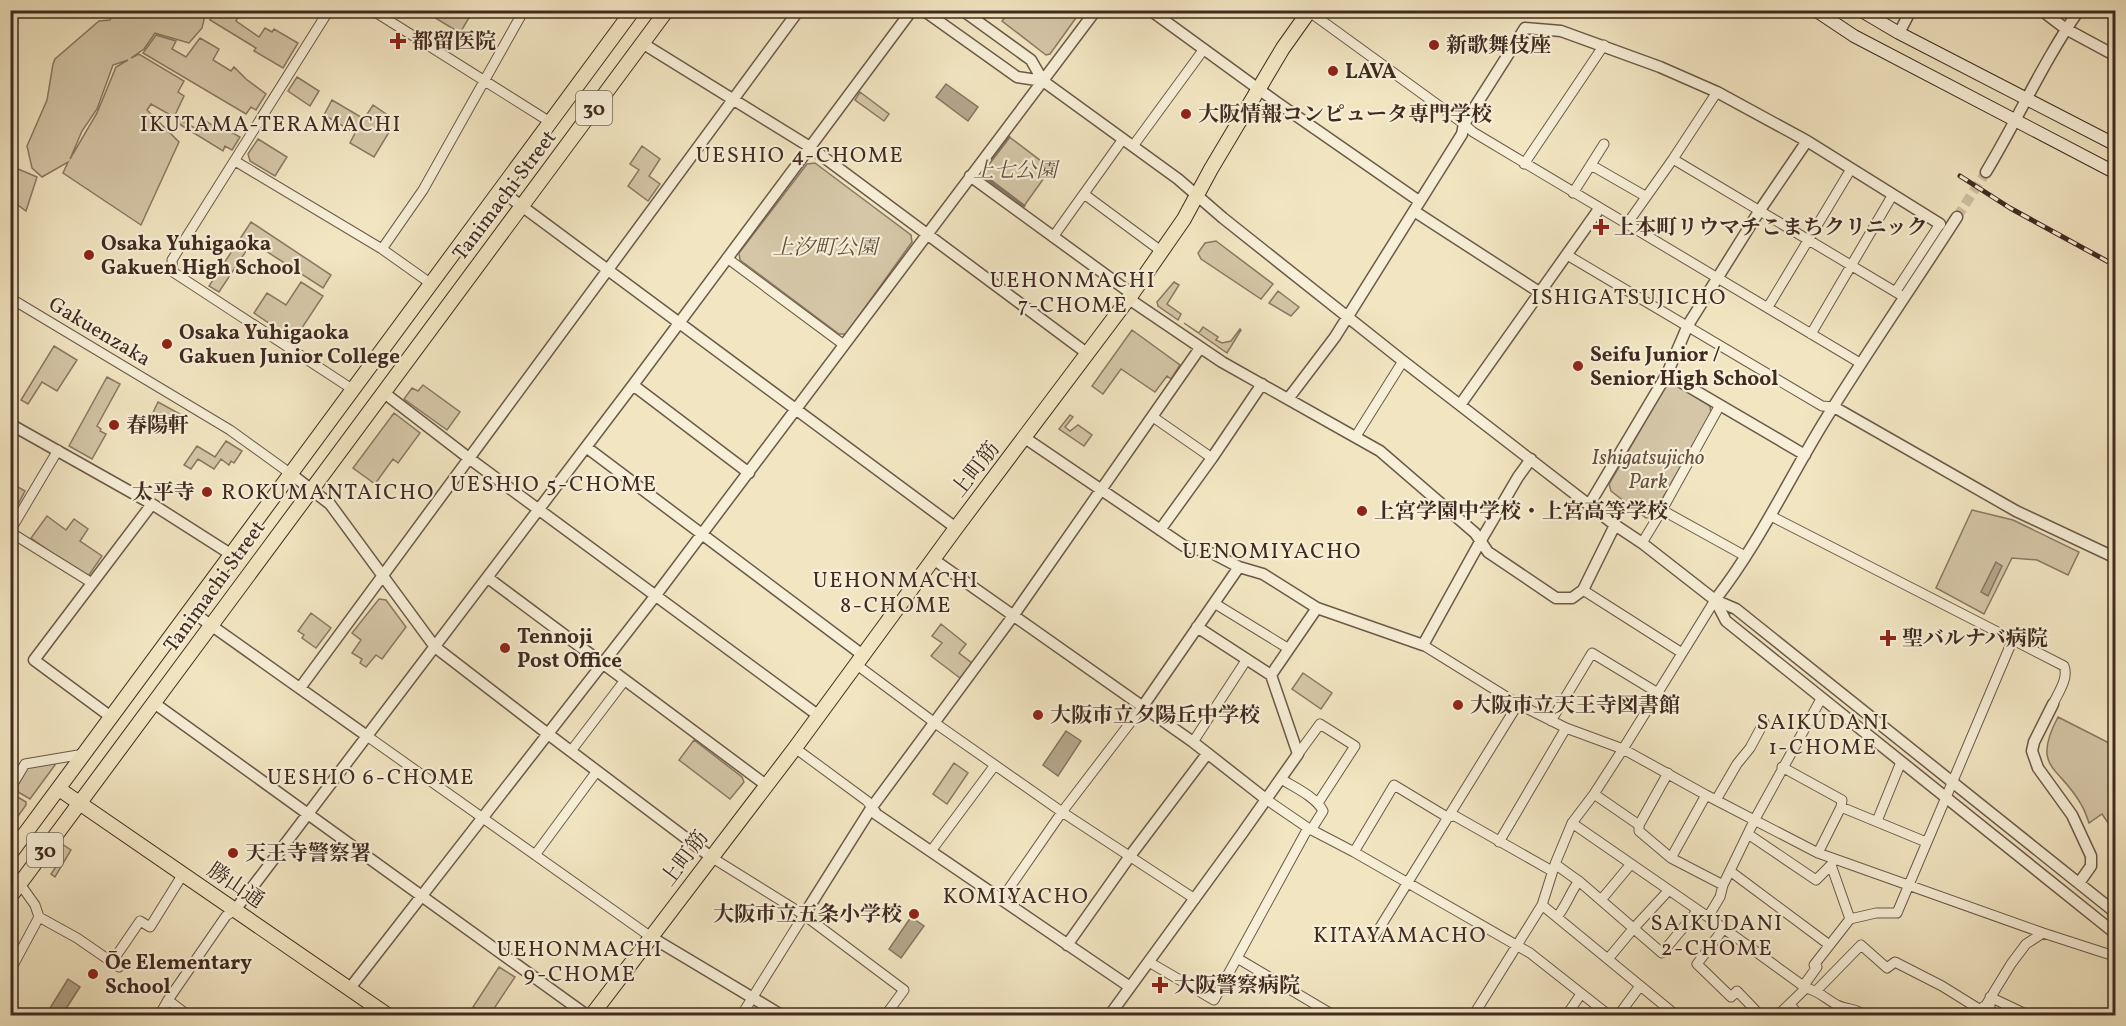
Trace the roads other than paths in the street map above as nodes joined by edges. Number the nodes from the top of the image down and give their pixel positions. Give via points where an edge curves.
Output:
1 (329, 10) edge
2 (372, 10) edge
3 (524, 10) edge
4 (633, 10) edge
5 (667, 10) edge
6 (799, 10) edge
7 (912, 10) edge
8 (923, 10) edge
9 (962, 10) edge
10 (1096, 10) edge
11 (1150, 10) edge
12 (1815, 10) edge
13 (1860, 10) edge
14 (1911, 10) edge
15 (2040, 10) edge
16 (2079, 10) edge
17 (1309, 11) edge
18 (2066, 29) junction
19 (1899, 33) junction
20 (642, 43) junction
21 (1604, 45) junction
22 (1204, 49) junction
23 (2115, 56) edge
24 (484, 80) junction
25 (1042, 81) junction
26 (1259, 89) junction
27 (1717, 92) junction
28 (732, 99) junction
29 (2026, 99) junction
30 (2015, 121) junction
31 (550, 122) junction
32 (1464, 124) junction
33 (1123, 139) junction
34 (1807, 141) junction
35 (1604, 144) dead end
36 (2115, 145) edge
37 (1133, 146) junction
38 (810, 147) junction
39 (1673, 159) junction
40 (235, 161) junction
41 (1524, 164) junction
42 (1591, 165) junction
43 (1851, 169) junction
44 (1986, 172) tunnel mouth
45 (2115, 173) edge
46 (970, 176) junction
47 (500, 190) junction
48 (1573, 193) junction
49 (1084, 194) junction
50 (1197, 194) junction
51 (1645, 196) junction
52 (1892, 196) junction
53 (522, 206) junction
54 (1416, 206) junction
55 (1599, 209) junction
56 (1760, 210) junction
57 (1957, 217) tunnel mouth
58 (1627, 224) junction
59 (1940, 224) joint
60 (927, 235) junction
61 (1053, 237) junction
62 (1809, 239) junction
63 (382, 249) junction
64 (1161, 251) junction
65 (1567, 255) junction
66 (727, 258) junction
67 (1851, 265) junction
68 (608, 270) junction
69 (1717, 277) junction
70 (430, 283) junction
71 (1539, 292) junction
72 (1900, 294) junction
73 (1130, 297) junction
74 (10, 298) edge
75 (1768, 307) junction
76 (1347, 315) junction
77 (679, 322) junction
78 (1688, 325) junction
79 (1811, 334) junction
80 (844, 345) junction
81 (1200, 348) junction
82 (1088, 354) junction
83 (1403, 361) junction
84 (1860, 363) junction
85 (1667, 374) junction
86 (1262, 384) junction
87 (633, 385) junction
88 (352, 389) junction
89 (383, 392) junction
90 (1288, 399) junction
91 (1460, 405) junction
92 (1720, 405) junction
93 (1834, 407) junction
94 (797, 409) junction
95 (1153, 417) junction
96 (10, 424) edge
97 (1356, 436) junction
98 (1025, 438) junction
99 (586, 447) junction
100 (58, 450) junction
101 (1805, 455) junction
102 (470, 459) junction
103 (1212, 459) junction
104 (1530, 459) junction
105 (748, 473) junction
106 (291, 474) junction
107 (311, 489) junction
108 (1101, 490) junction
109 (152, 504) junction
110 (1589, 505) junction
111 (538, 509) junction
112 (1662, 510) junction
113 (1771, 516) junction
114 (1615, 525) junction
115 (956, 528) junction
116 (1160, 530) junction
117 (10, 532) edge
118 (702, 535) junction
119 (1480, 542) junction
120 (1642, 543) junction
121 (232, 555) junction
122 (1745, 556) junction
123 (2115, 558) edge
124 (933, 559) junction
125 (1239, 567) junction
126 (384, 576) junction
127 (488, 578) junction
128 (92, 584) junction
129 (1583, 590) junction
130 (656, 595) junction
131 (1715, 600) junction
132 (1214, 603) junction
133 (1317, 608) junction
134 (191, 611) junction
135 (1013, 616) junction
136 (211, 626) junction
137 (1197, 627) junction
138 (2013, 639) junction
139 (1423, 645) junction
140 (435, 646) junction
141 (1289, 649) junction
142 (1682, 653) junction
143 (1247, 659) junction
144 (860, 660) junction
145 (603, 664) junction
146 (1271, 675) junction
147 (625, 680) junction
148 (300, 688) junction
149 (1658, 693) junction
150 (1821, 699) junction
151 (154, 704) junction
152 (1518, 704) junction
153 (2053, 704) joint
154 (1143, 706) junction
155 (819, 716) junction
156 (111, 717) junction
157 (1551, 721) junction
158 (1764, 722) dead end
159 (935, 723) junction
160 (1566, 728) junction
161 (548, 734) junction
162 (367, 736) junction
163 (1193, 742) junction
164 (795, 748) junction
165 (1623, 749) junction
166 (571, 751) junction
167 (84, 754) junction
168 (1207, 754) junction
169 (1298, 754) junction
170 (1900, 762) junction
171 (995, 765) junction
172 (1782, 767) junction
173 (597, 771) junction
174 (1668, 773) junction
175 (1281, 779) junction
176 (1952, 782) junction
177 (766, 785) junction
178 (10, 789) edge
179 (59, 789) junction
180 (1594, 794) junction
181 (1706, 795) junction
182 (1946, 799) junction
183 (1267, 800) junction
184 (1716, 800) junction
185 (1318, 803) junction
186 (79, 804) junction
187 (872, 807) junction
188 (1841, 807) junction
189 (1062, 812) junction
190 (307, 813) junction
191 (1447, 817) junction
192 (483, 818) junction
193 (1755, 819) junction
194 (1877, 821) junction
195 (1572, 823) junction
196 (1639, 825) junction
197 (1310, 829) junction
198 (1748, 834) junction
199 (1926, 842) junction
200 (1499, 843) junction
201 (931, 851) junction
202 (1354, 852) junction
203 (1818, 853) junction
204 (10, 854) edge
205 (535, 855) junction
206 (1130, 856) junction
207 (711, 857) junction
208 (1671, 858) junction
209 (1833, 862) junction
210 (1631, 864) junction
211 (1553, 867) junction
212 (1730, 872) junction
213 (183, 874) junction
214 (1579, 881) junction
215 (1407, 883) junction
216 (20, 884) junction
217 (2079, 884) junction
218 (1723, 885) junction
219 (1908, 885) junction
220 (1669, 890) junction
221 (420, 896) junction
222 (10, 897) edge
223 (1195, 899) junction
224 (1001, 900) junction
225 (1601, 900) junction
226 (1542, 905) junction
227 (235, 910) junction
228 (1698, 910) junction
229 (2115, 913) edge
230 (804, 915) junction
231 (39, 917) junction
232 (1557, 917) junction
233 (1708, 917) junction
234 (1850, 919) junction
235 (1724, 928) junction
236 (1633, 929) junction
237 (2043, 933) junction
238 (2115, 934) edge
239 (1374, 936) dead end
240 (651, 937) junction
241 (1067, 945) junction
242 (1828, 945) junction
243 (1517, 946) junction
244 (2115, 952) edge
245 (1237, 958) junction
246 (1608, 959) junction
247 (1149, 962) junction
248 (10, 971) edge
249 (1640, 986) junction
250 (1805, 986) junction
251 (1130, 987) junction
252 (350, 988) junction
253 (1817, 990) junction
254 (1581, 994) junction
255 (1990, 997) junction
256 (753, 998) junction
257 (168, 1000) junction
258 (1790, 1004) junction
259 (1979, 1009) junction
260 (159, 1016) edge
261 (189, 1016) edge
262 (390, 1016) edge
263 (590, 1016) edge
264 (741, 1016) edge
265 (783, 1016) edge
266 (885, 1016) edge
267 (1109, 1016) edge
268 (1335, 1016) edge
269 (1473, 1016) edge
270 (1566, 1016) edge
271 (1610, 1016) edge
272 (1618, 1016) edge
273 (1677, 1016) edge
274 (1761, 1016) edge
275 (1778, 1016) edge
276 (1799, 1016) edge
277 (1866, 1016) edge
278 (1969, 1016) edge
279 (1990, 1016) edge
280 (2031, 1016) edge

1 - 40 street
2 - 24 street
3 - 24 street
4 - 31 main road, Tanimachi Street / 30
5 - 20 main road, Tanimachi Street / 30
6 - 28 street
7 - 38 street
8 - 25 street via 1017,77
9 - 25 street via 1031,60
10 - 25 street
11 - 22 street
12 - 30 main road via 1854,36
13 - 19 main road
14 - 19 street
15 - 18 street
16 - 18 street
17 - 26 main road, 上町筋
17 - 32 street
18 - 23 street
18 - 29 street
19 - 29 main road
20 - 28 street
20 - 53 main road, Tanimachi Street / 30
21 - 27 street
21 - 32 street via 1561,31 1525,28
21 - 41 street
22 - 26 street
22 - 37 street
24 - 31 street
24 - 63 street via 423,190
25 - 33 street
25 - 46 street
26 - 50 main road, 上町筋
26 - 54 street
27 - 34 street
27 - 39 street
28 - 38 street
28 - 68 street
29 - 30 street
29 - 36 main road
30 - 44 street
30 - 45 main road
31 - 47 main road, Tanimachi Street / 30
32 - 41 street
32 - 54 street via 1462,134
33 - 37 street
33 - 49 street
34 - 43 street
34 - 56 street
35 - 42 street
37 - 50 street
38 - 60 street
38 - 66 street
39 - 51 street
39 - 56 street
40 - 63 street
40 - 88 street via 172,260 173,272
41 - 48 street
42 - 48 street
42 - 51 street
43 - 52 street
43 - 62 street
46 - 60 street
46 - 61 street
47 - 53 street
47 - 70 main road, Tanimachi Street / 30
48 - 55 street
49 - 61 street
49 - 64 street
50 - 64 main road, 上町筋
50 - 76 street
51 - 58 street
52 - 59 street
52 - 67 street
53 - 68 street
53 - 89 main road, Tanimachi Street / 30
54 - 71 street
54 - 76 street
55 - 58 street
55 - 65 street
56 - 62 street
56 - 69 street
57 - 72 street
58 - 69 street
59 - 72 street
60 - 80 street
60 - 82 street
61 - 73 street
62 - 67 street
62 - 75 street
63 - 70 street
64 - 73 main road, 上町筋
65 - 71 street
65 - 78 street
66 - 77 street
66 - 80 street
67 - 72 street
67 - 79 street
68 - 77 street
68 - 102 street
69 - 75 street
69 - 78 street
70 - 88 main road, Tanimachi Street / 30
71 - 91 street
72 - 84 street
73 - 81 street
73 - 82 main road, 上町筋
74 - 106 street, Gakuenzaka via 230,430
75 - 79 street
76 - 83 street
76 - 90 street
77 - 87 street
77 - 94 street
78 - 85 street
78 - 93 street via 1822,406
79 - 84 street
80 - 94 street
81 - 86 street
81 - 95 street
82 - 98 main road, 上町筋
83 - 91 street
83 - 97 street
84 - 93 street
85 - 92 street
85 - 110 street
86 - 90 street
86 - 103 street
87 - 99 street
87 - 105 street
88 - 106 main road, Tanimachi Street / 30
89 - 102 street
89 - 107 main road, Tanimachi Street / 30
90 - 97 street
91 - 104 street
92 - 101 street
92 - 112 street
93 - 101 street
93 - 123 street via 2016,511
94 - 105 street
94 - 115 street
95 - 103 street
95 - 108 street
96 - 100 street
97 - 119 street via 1380,451 1475,533
98 - 108 street
98 - 115 main road, 上町筋
99 - 111 street
99 - 118 street
100 - 109 street
100 - 117 street
101 - 113 street
102 - 111 street
102 - 126 street
103 - 116 street
104 - 110 street
104 - 119 street
105 - 118 street
106 - 107 street
106 - 121 main road, Tanimachi Street / 30
107 - 126 street via 330,504
107 - 136 main road, Tanimachi Street / 30
108 - 116 street
108 - 135 street
109 - 121 street
109 - 128 street
110 - 114 street
111 - 127 street
111 - 130 street
112 - 120 street
112 - 122 street
113 - 122 street
113 - 138 street
114 - 120 street
114 - 129 street
115 - 124 main road, 上町筋
116 - 125 street via 1184,546 1214,554
117 - 128 street
118 - 130 street
118 - 144 street
119 - 129 street via 1488,552 1556,598 1572,598
119 - 139 street
120 - 131 street
121 - 134 main road, Tanimachi Street / 30
122 - 131 street
124 - 135 street
124 - 144 main road, 上町筋
125 - 132 street
125 - 133 street via 1263,574
126 - 140 street
126 - 148 street
127 - 140 street
127 - 145 street
128 - 156 street via 34,660
129 - 142 street
130 - 145 street
130 - 155 street
131 - 142 street
131 - 150 street via 1726,621
131 - 176 street via 1736,609
132 - 137 street
132 - 141 street
133 - 139 street
133 - 141 street
134 - 136 street
134 - 156 main road, Tanimachi Street / 30
135 - 154 street
135 - 159 street
136 - 148 street
136 - 151 main road, Tanimachi Street / 30
137 - 143 street
137 - 154 street
138 - 153 street via 2064,666 2064,679
138 - 176 street
139 - 152 street
140 - 161 street
140 - 162 street
141 - 146 street
142 - 149 street
143 - 146 street
143 - 163 street
144 - 155 main road, 上町筋
144 - 159 street
145 - 147 street
145 - 161 street
146 - 169 street
147 - 166 street
147 - 177 street
148 - 162 street
149 - 157 street via 1592,653
149 - 165 street
150 - 170 street
150 - 172 street
151 - 186 main road, Tanimachi Street / 30
151 - 190 street
152 - 157 street
152 - 191 street
153 - 217 street via 2032,752 2038,768 2072,815 2091,856 2091,866
154 - 163 street
154 - 189 street
155 - 164 main road, 上町筋
156 - 167 main road, Tanimachi Street / 30
157 - 160 street
158 - 184 street
159 - 171 street
159 - 187 street
160 - 165 street
160 - 200 street
161 - 166 street
161 - 192 street
162 - 190 street
162 - 192 street
163 - 168 street
164 - 177 main road, 上町筋
164 - 187 street
165 - 174 street
165 - 180 street
166 - 173 street
167 - 178 street via 25,764
167 - 179 main road, Tanimachi Street / 30
168 - 183 street
168 - 206 street
169 - 175 street
169 - 185 street via 1320,724 1354,746
170 - 182 street
170 - 194 street
171 - 189 street
171 - 201 street
172 - 188 street via 1842,800
172 - 193 street
173 - 205 street
173 - 207 street
174 - 181 street
174 - 196 street
175 - 183 street
175 - 185 street
176 - 182 street
176 - 217 street
177 - 207 main road, 上町筋
179 - 186 main road, 勝山通
179 - 204 main road, Tanimachi Street / 30
180 - 195 street
180 - 196 street
181 - 184 street
181 - 208 street
182 - 199 street
182 - 238 street
183 - 197 street
183 - 223 street
184 - 193 street
185 - 197 street via 1323,811
186 - 213 main road, 勝山通
186 - 216 main road, Tanimachi Street / 30
187 - 201 street via 876,814
187 - 230 street
188 - 194 street
188 - 203 street
189 - 206 street
189 - 224 street
190 - 221 street
190 - 227 street
191 - 200 street via 1455,816
191 - 202 street via 1394,785
191 - 215 street
192 - 205 street
192 - 221 street
193 - 198 street
193 - 203 street
194 - 199 street
195 - 210 street
195 - 211 street
196 - 208 street via 1639,831
197 - 202 street
197 - 245 street
198 - 209 street via 1816,880
198 - 212 street
199 - 219 street
200 - 211 street
201 - 224 street
202 - 215 street
203 - 209 street
205 - 240 street
206 - 223 street
206 - 241 street
207 - 230 street
207 - 240 main road, 上町筋
208 - 218 street
209 - 219 street
209 - 234 street
210 - 220 street
210 - 225 street
211 - 214 street
211 - 226 street
212 - 218 street
212 - 242 street
213 - 227 main road, 勝山通
213 - 231 street via 150,927 140,921 116,964
214 - 225 street
214 - 232 street
215 - 239 street
215 - 243 street
216 - 222 main road, Tanimachi Street / 30
216 - 231 street
217 - 229 street
218 - 233 street
219 - 234 street via 1897,913
219 - 237 street
220 - 228 street
220 - 236 street
221 - 252 street
221 - 263 street
223 - 247 street
224 - 241 street
225 - 236 street
226 - 232 street
226 - 243 street
227 - 252 main road, 勝山通
227 - 257 street via 226,916
228 - 233 street
228 - 236 street via 1662,953
230 - 256 street
230 - 266 street via 904,990
231 - 248 street
232 - 246 street
233 - 235 street
234 - 242 street
235 - 250 street
235 - 274 street via 1697,964 1731,997 1737,991
236 - 246 street
237 - 244 street via 2110,956
237 - 255 street via 2026,944
240 - 256 street
240 - 263 main road, 上町筋
241 - 251 street
242 - 250 street
243 - 254 street
243 - 269 street
245 - 247 street via 1214,1000
245 - 268 street
246 - 249 street
247 - 251 street
249 - 272 street
249 - 273 street
250 - 253 street
250 - 258 street
251 - 267 street
252 - 262 main road, 勝山通
253 - 259 street via 1861,945 1887,968 1895,962
253 - 277 street via 1838,1005 1860,1010
254 - 270 street
254 - 271 street
255 - 259 street
255 - 279 street
255 - 280 street
256 - 264 street
256 - 265 street
257 - 260 street
257 - 261 street
258 - 275 street
258 - 276 street
259 - 278 street

